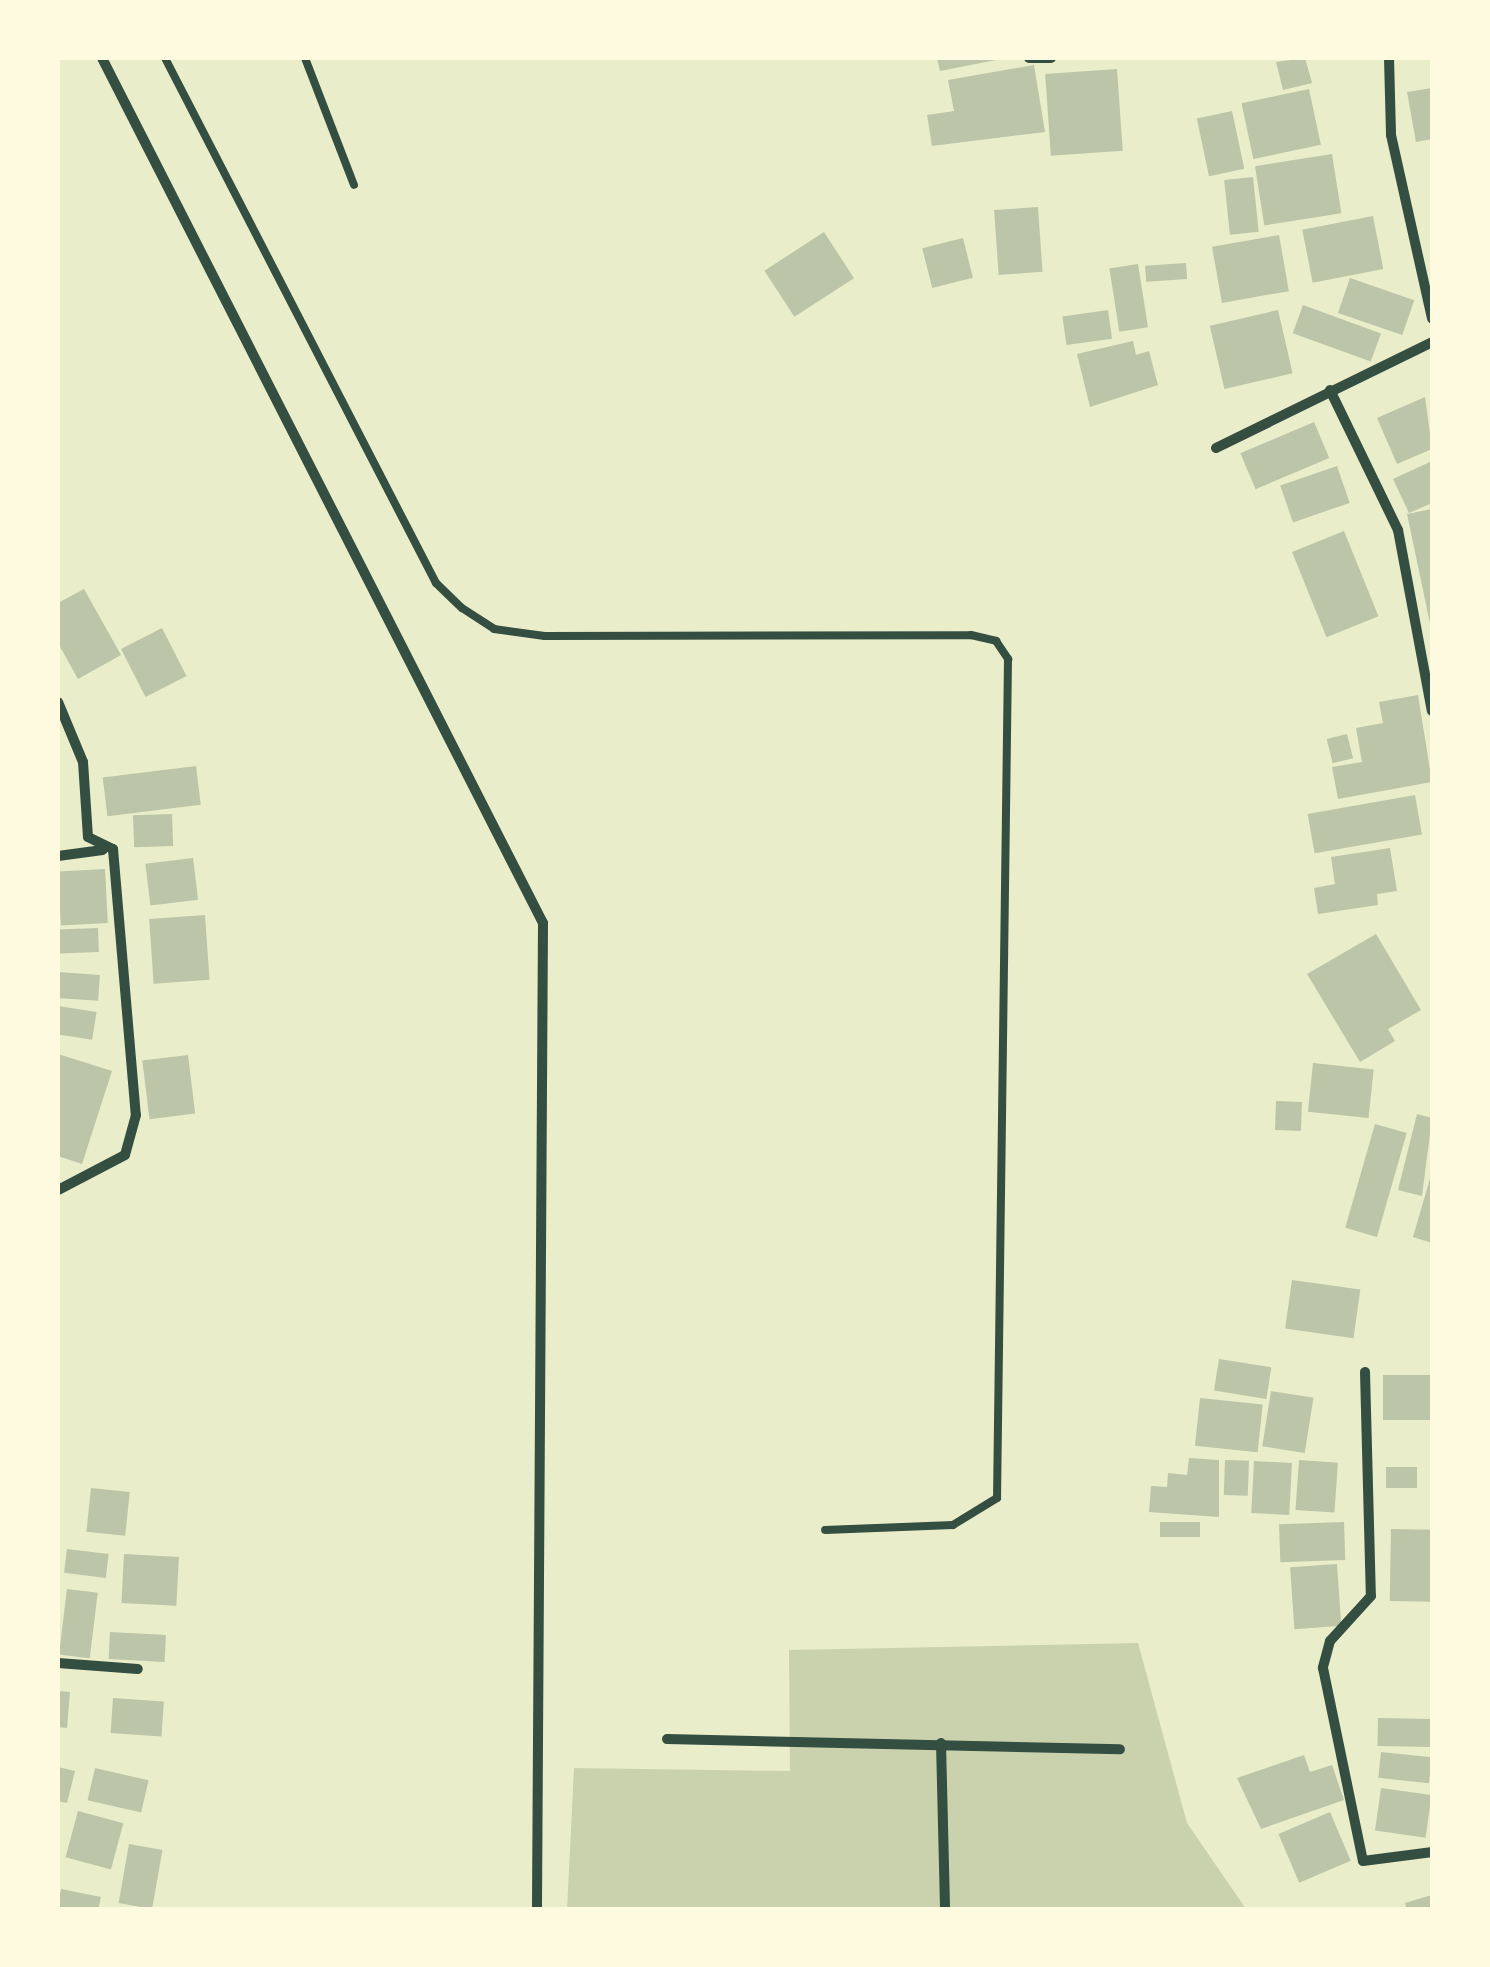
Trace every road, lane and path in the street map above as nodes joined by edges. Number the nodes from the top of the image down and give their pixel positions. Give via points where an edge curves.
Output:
1 (102, 58) edge
2 (165, 58) edge
3 (305, 58) edge
4 (1028, 58) edge
5 (1051, 58) edge
6 (1389, 58) edge
7 (354, 185) dead end
8 (1432, 318) edge
9 (1432, 342) edge
10 (1330, 390) junction
11 (1216, 448) dead end
12 (58, 702) edge
13 (1432, 711) edge
14 (114, 849) junction
15 (58, 856) edge
16 (58, 1190) edge
17 (1366, 1372) dead end
18 (826, 1530) dead end
19 (58, 1662) edge
20 (138, 1669) dead end
21 (668, 1738) dead end
22 (941, 1743) junction
23 (1120, 1750) dead end
24 (1432, 1852) edge
25 (537, 1910) edge
26 (945, 1910) edge

1 - 25 street via 543,923
2 - 18 lane via 436,583 462,608 494,629 544,636 971,635 996,641 1008,660 997,1498 953,1525
3 - 7 lane
4 - 5 street
6 - 8 street via 1392,136
9 - 10 street
10 - 11 street
10 - 13 street via 1398,530
12 - 14 street via 83,762 88,837
14 - 15 street
14 - 16 street via 135,1144 109,1168
17 - 24 street via 1371,1596 1330,1640 1323,1668 1363,1861
19 - 20 street
21 - 22 street
22 - 23 street
22 - 26 street

